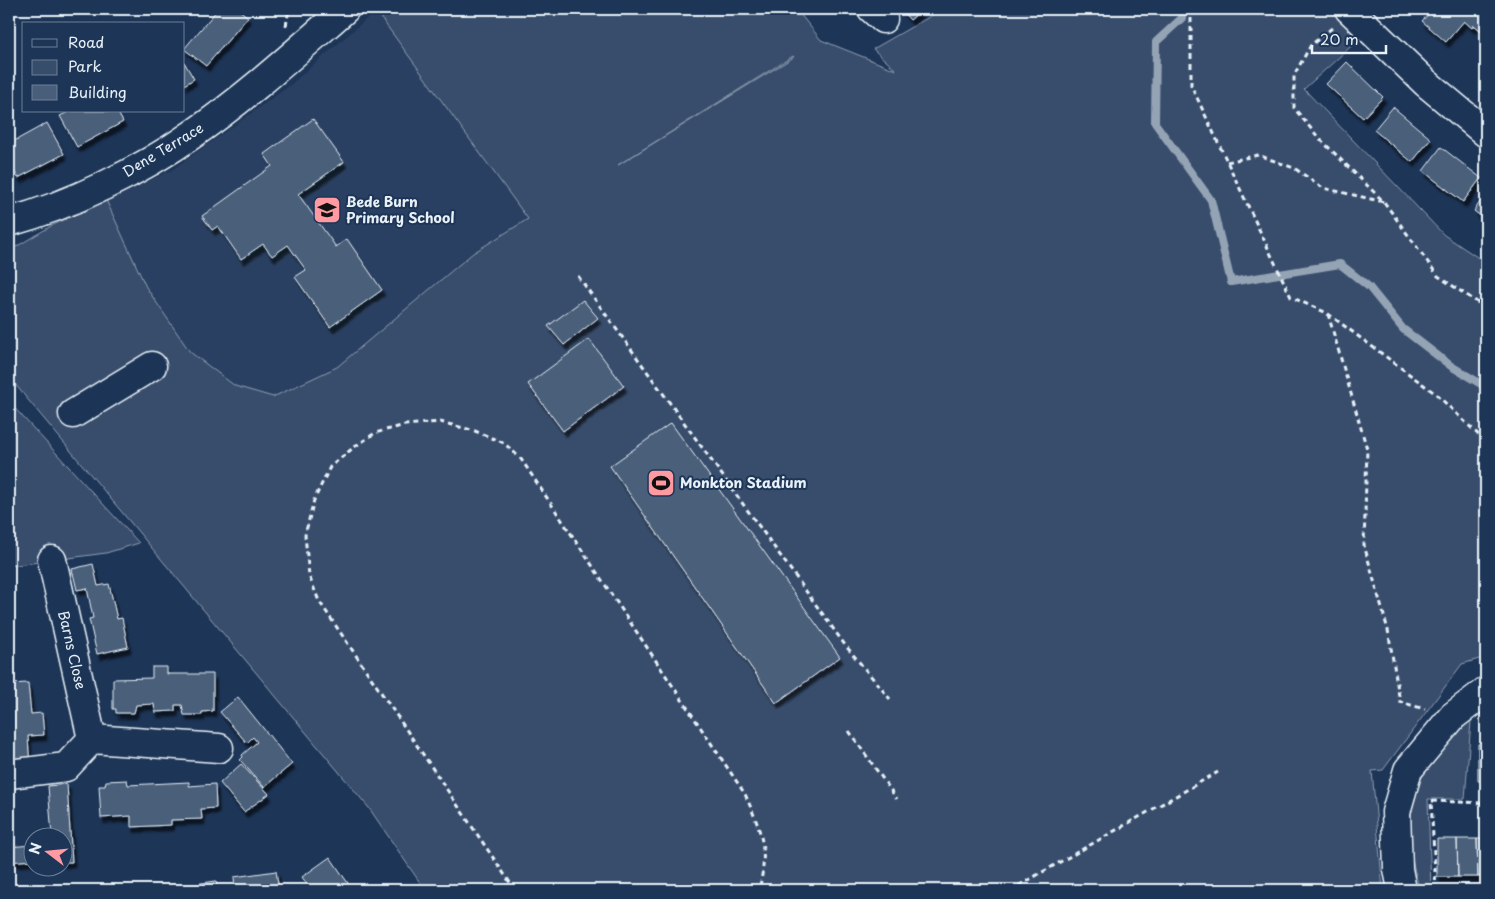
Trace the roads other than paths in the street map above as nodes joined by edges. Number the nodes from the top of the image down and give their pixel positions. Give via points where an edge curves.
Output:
1 (345, 9) edge
2 (1350, 10) edge
3 (1486, 133) edge
4 (9, 222) edge
5 (152, 366) dead end
6 (73, 414) dead end
7 (52, 560) dead end
8 (1486, 691) edge
9 (92, 739) junction
10 (219, 748) dead end
11 (9, 774) edge
12 (1402, 890) edge

1 - 4 street, Dene Terrace via 267,78 192,135 137,168 76,198
2 - 3 street via 1426,84
5 - 6 street
7 - 9 street, Barns Close
8 - 12 street via 1453,716 1408,770 1396,812
9 - 10 street
9 - 11 street via 66,768

